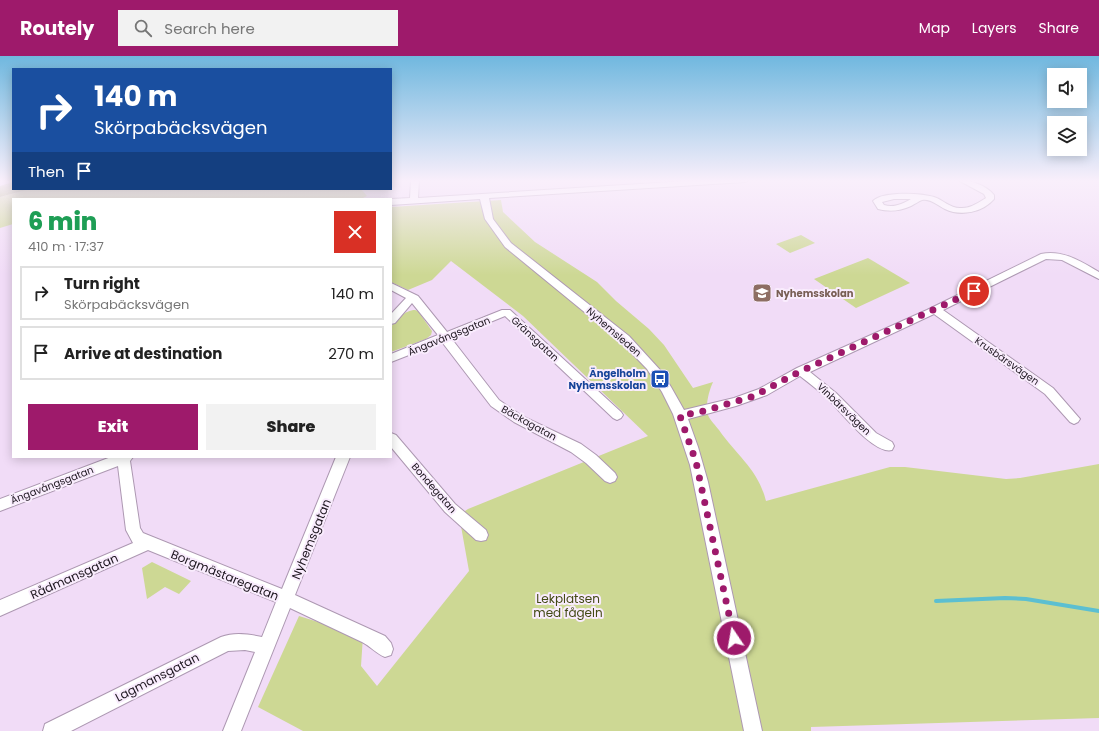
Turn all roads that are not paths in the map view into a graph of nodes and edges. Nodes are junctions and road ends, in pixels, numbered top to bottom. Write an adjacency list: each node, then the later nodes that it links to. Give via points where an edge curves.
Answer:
1 (487, 212): 12 (street, Nyhemsleden, via 489,219 508,245 642,356 660,379)
2 (1099, 276): 5 (street, via 1068,259 1055,256 1041,257)
3 (392, 287): 4 (street, Bäckagatan)
4 (414, 298): 7 (street, via 409,300); 8 (street, Bäckagatan)
5 (935, 310): 10 (street); 13 (street, Krusbärsvägen, via 1049,391)
6 (506, 312): 8 (street, Ängavångsgatan); 11 (street, Gränsgatan)
7 (392, 320)
8 (444, 336): 9 (street, Ängavångsgatan); 19 (street, Bäckagatan, via 495,403 518,419 584,453)
9 (392, 358)
10 (801, 371): 12 (street, via 754,396); 15 (street, Vinbärsvägen, via 832,396 871,436)
11 (616, 414)
12 (680, 416): 29 (street, Nyhemsleden, via 696,462)
13 (1074, 419)
14 (392, 439): 21 (street, Bondegatan, via 450,508)
15 (887, 446)
16 (121, 458): 20 (street, Ängavångsgatan)
17 (124, 458): 22 (street, Borgmästaregatan, via 134,530 138,538)
18 (343, 458): 23 (street, Nyhemsgatan)
19 (610, 477)
20 (0, 505)
21 (481, 535)
22 (148, 544): 23 (street, Borgmästaregatan); 24 (street, Rådmansgatan)
23 (286, 599): 25 (street, Nyhemsgatan); 26 (street, Borgmästaregatan, via 374,639)
24 (0, 608)
25 (267, 646): 27 (street, Lagmansgatan, via 245,642 227,643); 28 (street, Nyhemsgatan)
26 (385, 649)
27 (52, 731)
28 (232, 731)
29 (753, 731)

